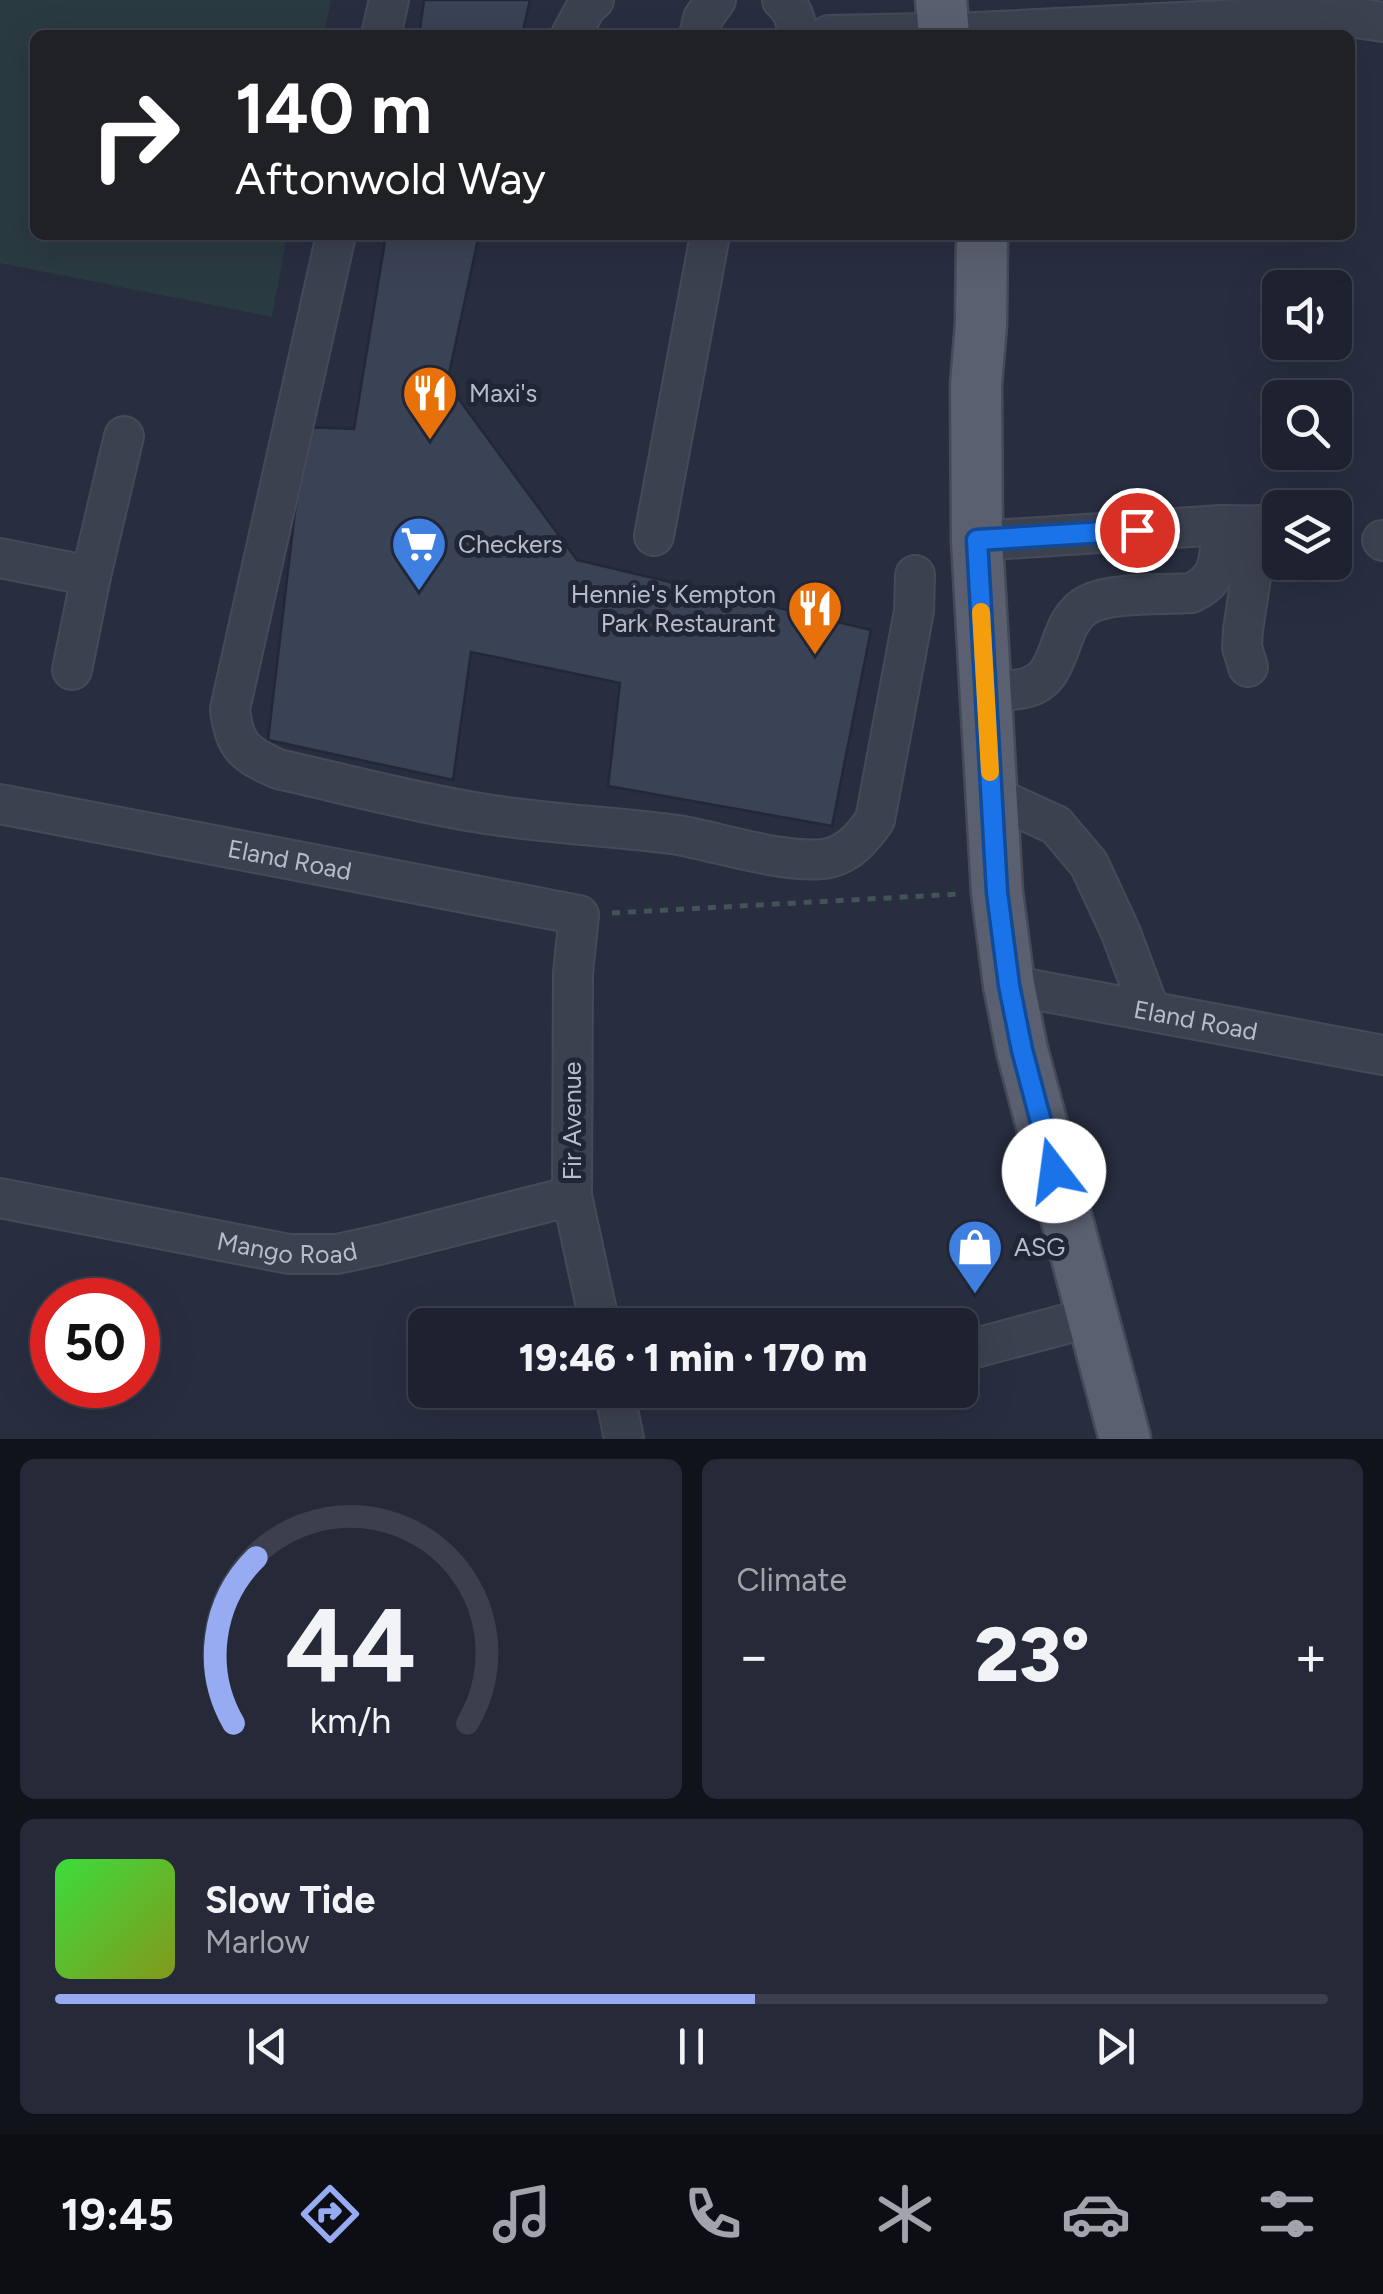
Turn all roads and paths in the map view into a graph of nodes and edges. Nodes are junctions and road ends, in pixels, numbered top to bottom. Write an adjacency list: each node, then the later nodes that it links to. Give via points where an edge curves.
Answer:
1 (389, 0): 8 (street)
2 (594, 0): 9 (street)
3 (716, 0): 10 (street)
4 (782, 0): 11 (street)
5 (1182, 11): 6 (street); 7 (street)
6 (960, 22): 12 (street)
7 (1383, 22)
8 (382, 30)
9 (574, 30)
10 (700, 30)
11 (797, 30)
12 (879, 30)
13 (335, 240): 23 (street, via 230,710 232,731 250,756 278,770 478,813 681,836 802,860 830,858 863,837 875,820)
14 (709, 240): 20 (street)
15 (957, 240): 17 (main road)
16 (982, 240): 17 (main road)
17 (976, 386): 21 (main road)
18 (124, 436): 24 (street)
19 (1254, 526): 21 (street); 25 (street, via 1242,647); 27 (street, via 1204,588 1088,604 1074,615 1042,681)
20 (654, 536)
21 (977, 540): 27 (main road)
22 (0, 558): 24 (street)
23 (915, 575)
24 (91, 576): 26 (street)
25 (1248, 668)
26 (72, 670)
27 (986, 692): 28 (main road)
28 (992, 796): 30 (main road); 33 (street, via 1056,825 1088,864)
29 (0, 804): 31 (street, Eland Road)
30 (997, 892): 31 (path); 32 (main road)
31 (578, 914): 35 (street, Fir Avenue)
32 (1009, 985): 33 (street, Eland Road); 38 (main road)
33 (1150, 1011): 34 (street, Eland Road)
34 (1383, 1055)
35 (572, 1196): 36 (street, Mango Road, via 337,1254 289,1254); 37 (street, Fir Avenue)
36 (0, 1198)
37 (596, 1308)
38 (1092, 1317): 39 (street); 42 (main road)
39 (978, 1347)
40 (618, 1408): 41 (street)
41 (624, 1439)
42 (1125, 1439)

